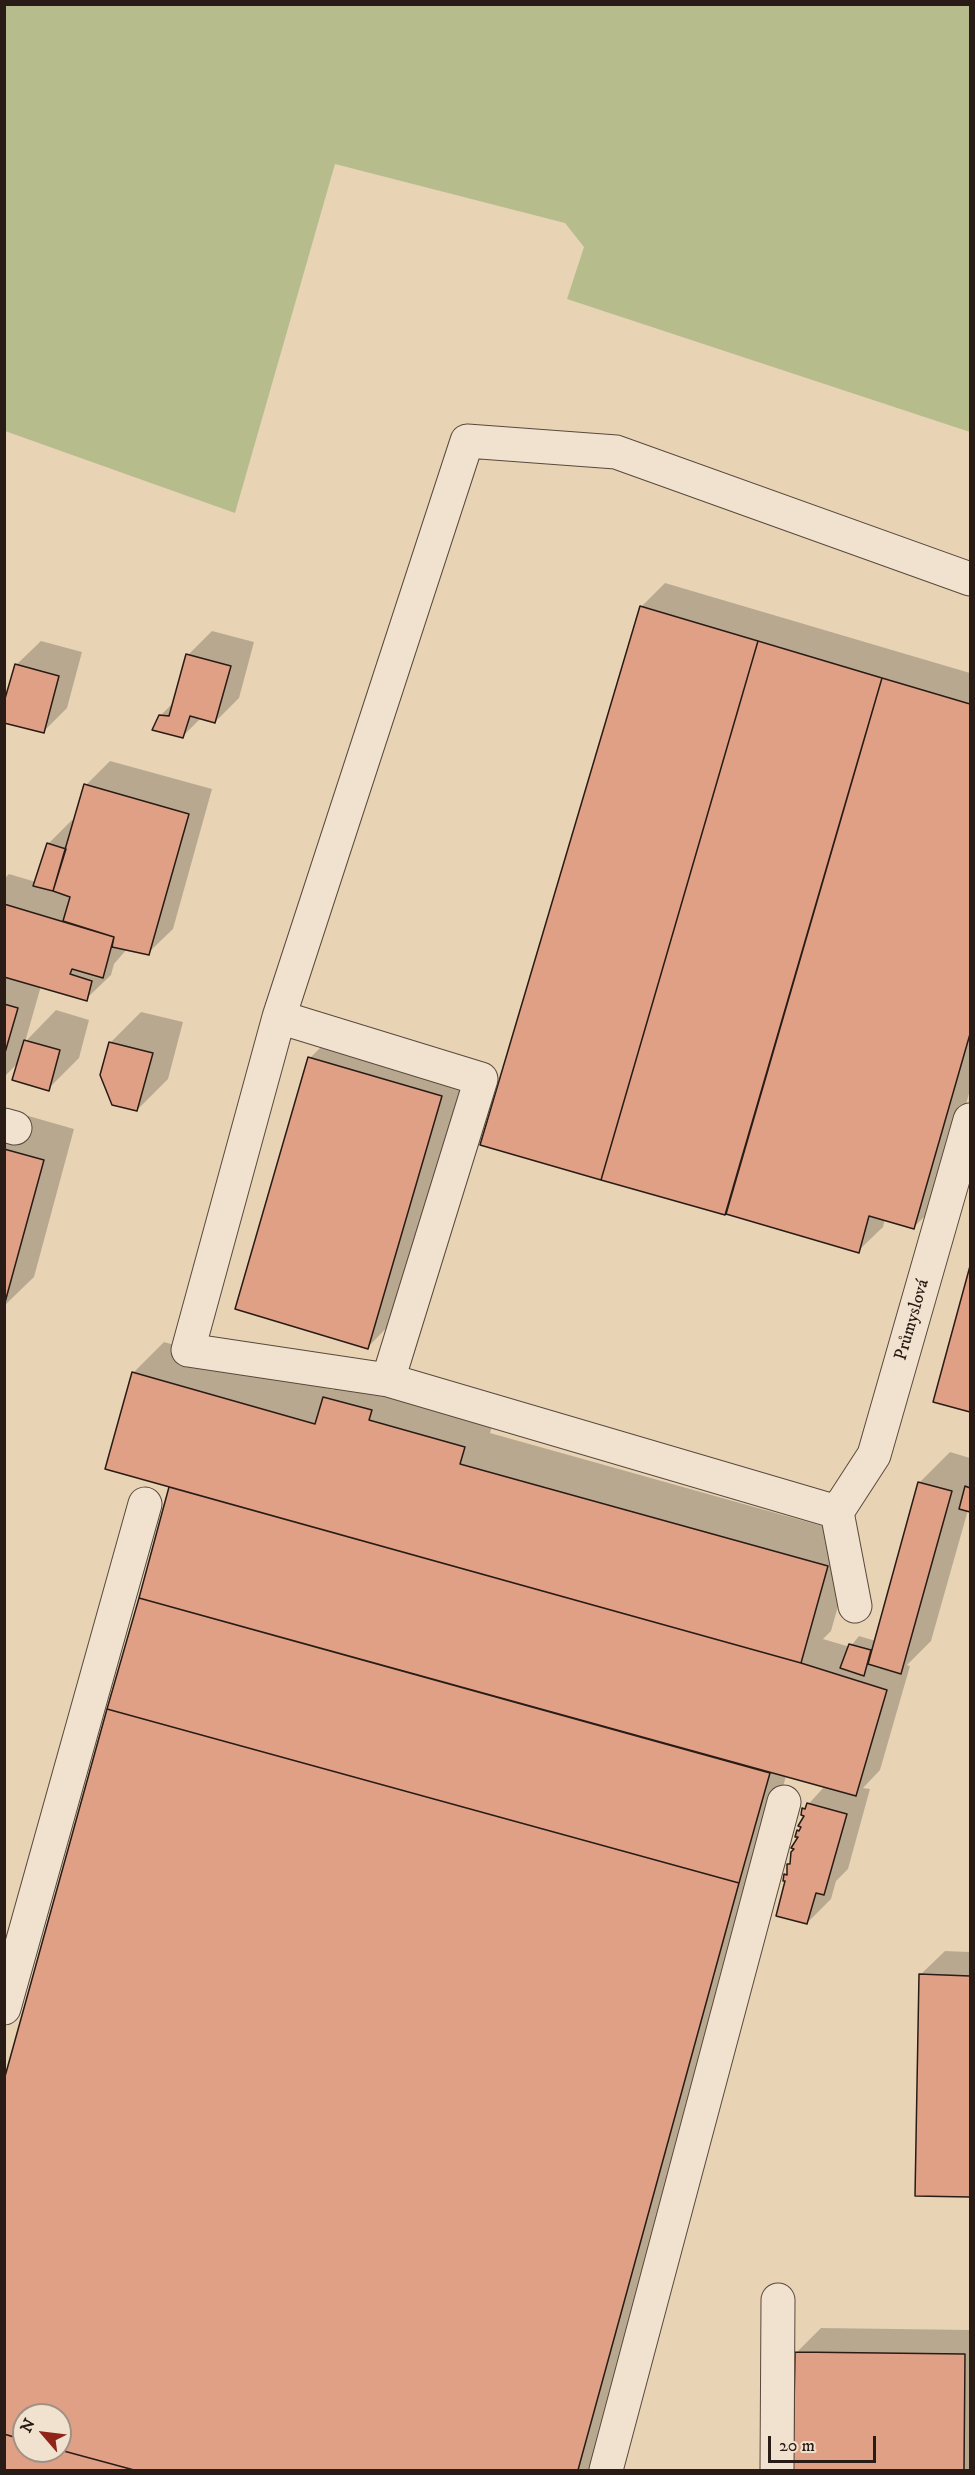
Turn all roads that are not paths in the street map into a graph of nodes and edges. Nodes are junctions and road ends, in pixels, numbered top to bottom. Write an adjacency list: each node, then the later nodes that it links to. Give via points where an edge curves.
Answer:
1 (970, 579): 2 (lane, via 616,452 467,441)
2 (279, 1017): 4 (lane, via 481,1078); 4 (lane, via 188,1350)
3 (970, 1120): 6 (lane, Průmyslová, via 874,1455)
4 (388, 1380): 6 (lane)
5 (145, 1504): 9 (lane)
6 (837, 1512): 7 (lane)
7 (855, 1606)
8 (784, 1802): 11 (lane)
9 (4, 2007)
10 (778, 2300): 12 (lane)
11 (606, 2470)
12 (777, 2470)

